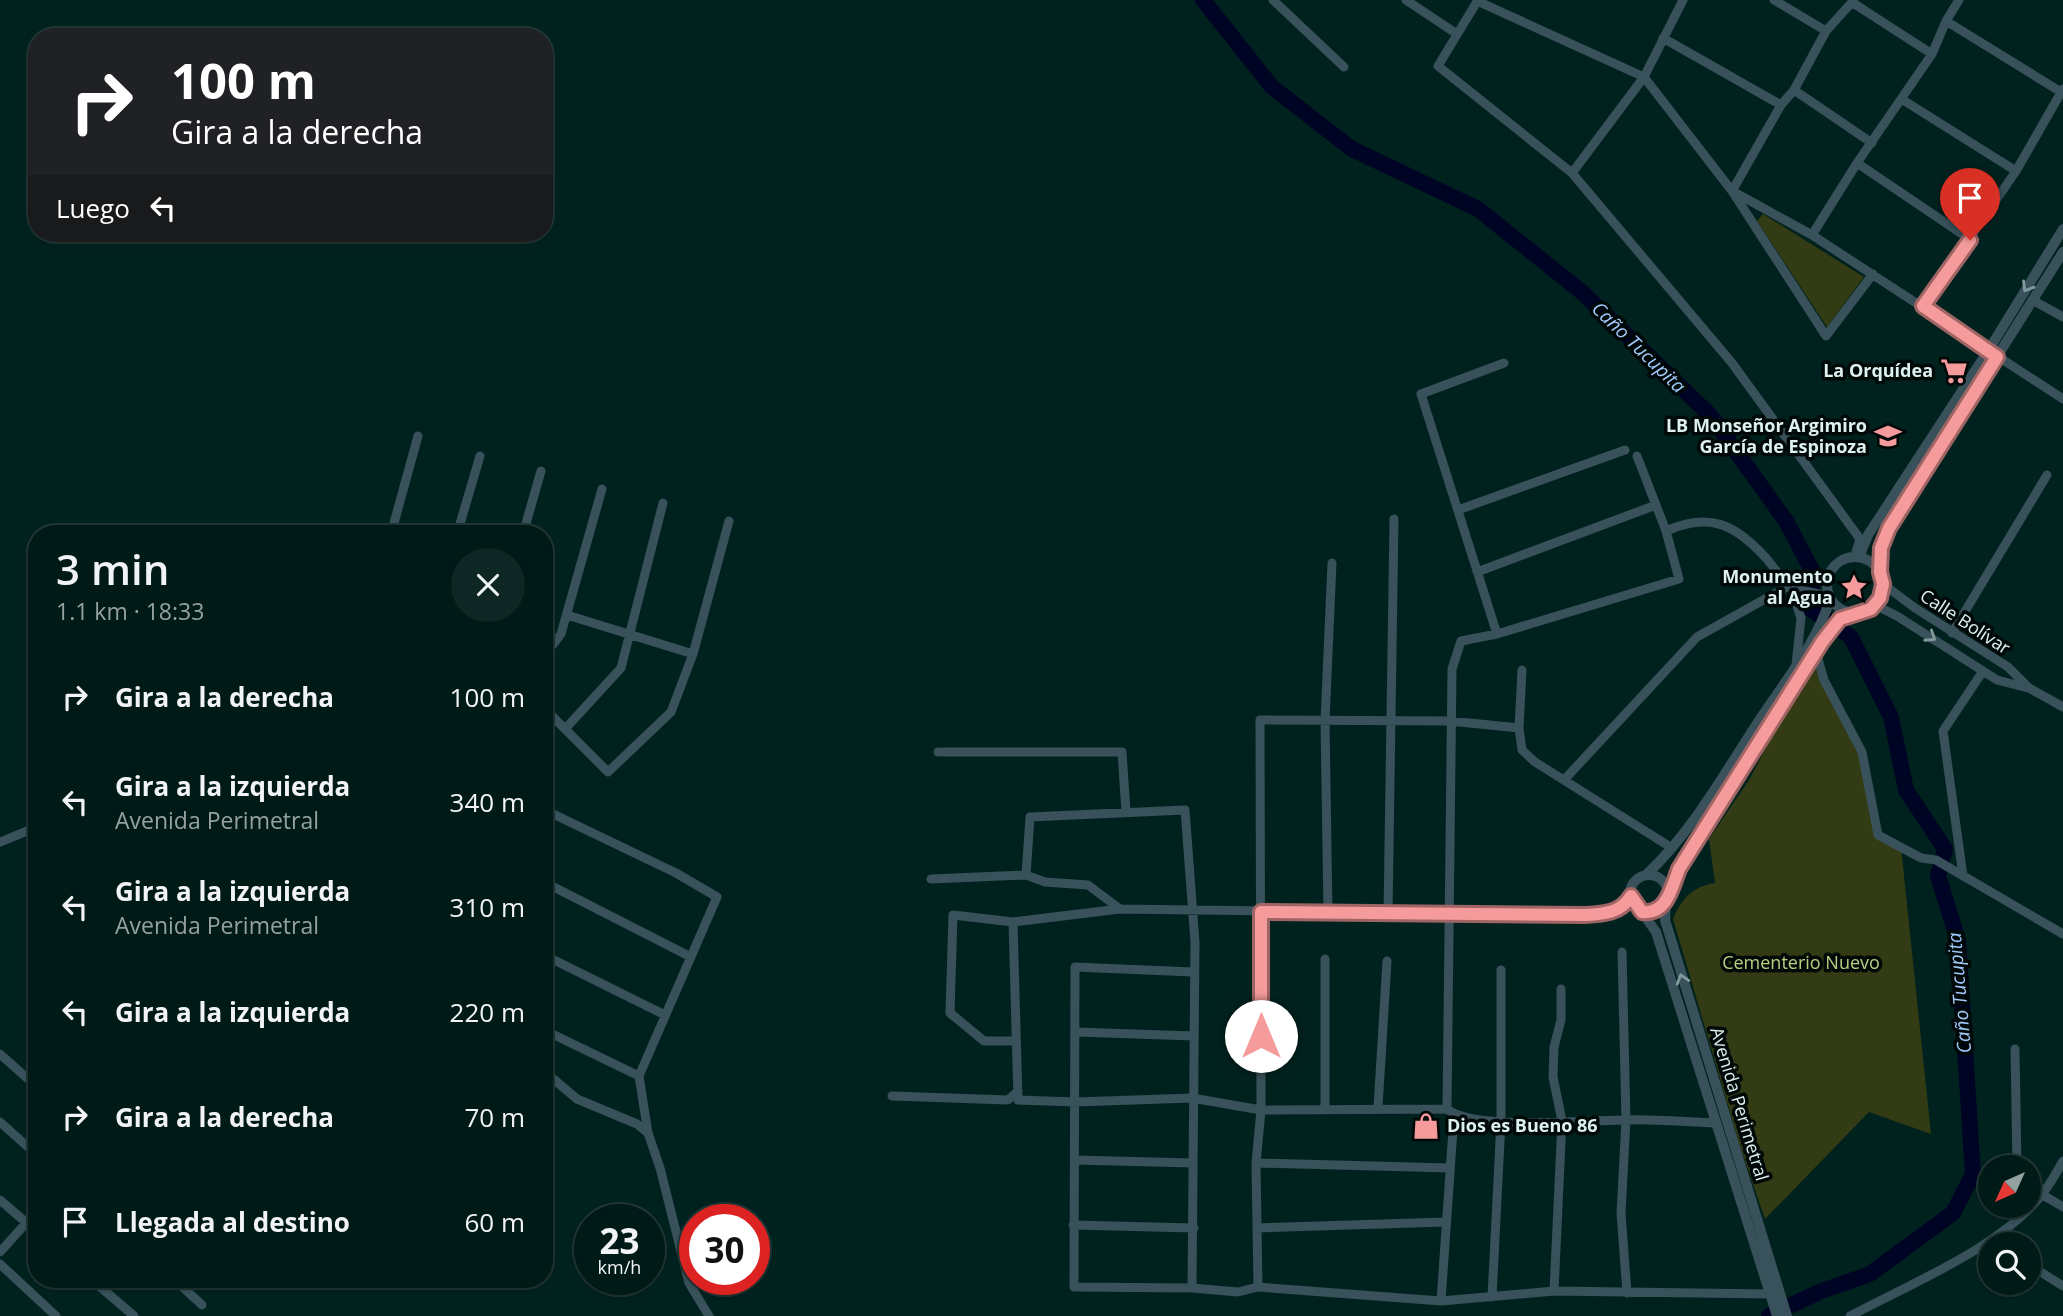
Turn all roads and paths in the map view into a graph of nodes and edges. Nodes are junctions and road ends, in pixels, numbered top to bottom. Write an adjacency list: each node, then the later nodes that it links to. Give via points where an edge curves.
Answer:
1 (1274, 0): 13 (street)
2 (1406, 0): 10 (street)
3 (1683, 0): 11 (street)
4 (1774, 0): 9 (street)
5 (1959, 0): 8 (street)
6 (1478, 1): 10 (street); 14 (street)
7 (1854, 1): 9 (street); 12 (street)
8 (1946, 21): 12 (street); 16 (street)
9 (1826, 31): 15 (street)
10 (1457, 34): 22 (street, via 1438,66)
11 (1663, 38): 14 (street); 18 (street)
12 (1933, 54): 17 (street)
13 (1344, 67)
14 (1644, 77): 22 (street); 23 (street)
15 (1794, 90): 18 (street); 19 (street)
16 (2062, 90): 21 (street)
17 (1903, 100): 19 (street); 21 (street)
18 (1781, 105): 23 (street)
19 (1872, 143): 20 (street)
20 (1857, 163): 25 (street); 26 (street)
21 (2016, 171): 26 (street)
22 (1572, 173): 51 (street, via 1732,363 1860,539)
23 (1732, 191): 25 (street); 28 (street, via 1826,337)
24 (2063, 229): 32 (street, one-way to 32)
25 (1812, 235): 28 (street)
26 (1970, 240): 30 (street)
27 (2063, 252): 29 (street)
28 (1873, 274): 30 (street)
29 (2034, 300): 31 (street); 32 (street)
30 (1923, 306): 32 (street)
31 (2063, 317)
32 (1993, 354): 34 (street); 51 (street); 54 (street, via 1889,528 1881,548)
33 (1504, 363): 44 (street, via 1420,394)
34 (2063, 399)
35 (418, 436): 47 (street)
36 (1625, 450): 44 (street)
37 (480, 456): 48 (street)
38 (1637, 456): 43 (street)
39 (541, 471): 49 (street)
40 (2047, 475): 61 (street)
41 (602, 489): 59 (street)
42 (663, 503): 63 (street)
43 (1656, 505): 50 (street); 53 (street)
44 (1458, 510): 53 (street)
45 (1395, 519): 75 (street)
46 (729, 521): 66 (street)
47 (393, 525)
48 (460, 525)
49 (526, 525)
50 (1666, 531): 56 (street, via 1700,521 1726,525); 62 (street, via 1679,579)
51 (1857, 557): 54 (street); 57 (street, via 1845,558 1832,567 1826,581)
52 (1332, 564): 73 (street)
53 (1478, 572): 62 (street)
54 (1880, 572): 55 (street)
55 (1883, 584): 58 (street, via 1880,598); 61 (street, Calle Bolívar)
56 (1790, 585): 57 (street); 67 (street, via 1801,618); 79 (street, via 1697,637)
57 (1829, 598): 58 (street, via 1843,611); 60 (street)
58 (1865, 611): 60 (street); 69 (street, Calle Bolívar, one-way to 69, via 1881,608 1897,616)
59 (567, 615): 63 (street); 64 (street)
60 (1825, 629): 65 (street); 67 (street)
61 (1952, 633): 70 (street, Calle Bolívar, via 2008,667)
62 (1497, 634): 74 (street, via 1461,641 1452,669)
63 (632, 635): 66 (street); 77 (street, via 621,668)
64 (553, 644)
65 (1816, 652): 87 (street, via 1824,680 1862,752 1878,835); 91 (street, via 1679,869)
66 (693, 654): 77 (street, via 671,712 608,772)
67 (1796, 665): 84 (street)
68 (1522, 670): 76 (street)
69 (1983, 671): 70 (street, Calle Bolívar, via 1997,680); 87 (street, via 1943,731)
70 (2029, 688): 71 (street, Calle Bolívar)
71 (2063, 707)
72 (554, 718): 77 (street)
73 (1325, 721): 75 (street); 94 (street, via 1260,720); 96 (street)
74 (1450, 721): 75 (street); 76 (street); 98 (street)
75 (1389, 723): 97 (street)
76 (1519, 728): 79 (street, via 1522,750)
77 (565, 729)
78 (938, 752): 80 (street, via 1122,752)
79 (1564, 780): 84 (street)
80 (1126, 812): 85 (street, via 1030,817); 93 (street, via 1185,810)
81 (553, 814): 102 (street, via 717,897)
82 (28, 831): 83 (street)
83 (0, 842)
84 (1672, 848): 86 (street)
85 (1026, 875): 88 (street); 92 (street, via 1045,882 1088,885)
86 (1646, 875): 90 (street, via 1633,884); 91 (street, via 1663,881)
87 (1963, 876): 100 (street)
88 (931, 878)
89 (553, 886): 102 (street)
90 (1631, 896): 95 (street); 98 (street, via 1625,907 1604,914)
91 (1667, 897): 95 (street, via 1655,911); 162 (street, Avenida Perimetral, one-way to 91, via 1665,920)
92 (1120, 909): 93 (street); 99 (street)
93 (1193, 911): 94 (street); 107 (street)
94 (1261, 912): 96 (street); 125 (street)
95 (1642, 912): 131 (street, Avenida Perimetral, via 1656,932)
96 (1328, 913): 97 (street)
97 (1388, 914): 98 (street)
98 (1449, 914): 126 (street)
99 (1013, 922): 113 (street); 113 (street, via 953,915 950,1013 984,1041)
100 (2063, 934)
101 (1622, 952): 127 (street)
102 (691, 957): 109 (street)
103 (1325, 959): 124 (street)
104 (553, 960): 109 (street)
105 (1387, 961): 123 (street)
106 (1502, 970): 128 (street)
107 (1194, 972): 110 (street, via 1075,967); 112 (street)
108 (1560, 989): 129 (street, via 1553,1076)
109 (664, 1015): 116 (street)
110 (1074, 1032): 112 (street); 122 (street)
111 (553, 1034): 116 (street)
112 (1194, 1036): 121 (street)
113 (1016, 1041): 119 (street)
114 (2015, 1049): 134 (street)
115 (0, 1054): 117 (street)
116 (639, 1076): 132 (street)
117 (28, 1079)
118 (553, 1079): 132 (street, via 577,1098 638,1124)
119 (1018, 1091): 120 (street, via 1008,1100); 122 (street, via 1018,1100)
120 (892, 1096)
121 (1192, 1098): 122 (street); 125 (street); 137 (street)
122 (1075, 1102): 135 (street)
123 (1378, 1107): 124 (street); 126 (street)
124 (1325, 1108): 125 (street)
125 (1261, 1110): 138 (street)
126 (1450, 1112): 128 (street); 139 (street)
127 (1626, 1119): 129 (street); 131 (street); 159 (street, via 1621,1213)
128 (1502, 1121): 129 (street); 160 (street)
129 (1562, 1121): 158 (street)
130 (0, 1122): 133 (street)
131 (1716, 1123): 162 (street, Avenida Perimetral)
132 (648, 1133): 166 (street, via 689,1283)
133 (28, 1147)
134 (2017, 1155)
135 (1075, 1160): 137 (street); 145 (street)
136 (2063, 1161): 140 (street)
137 (1193, 1163): 146 (street)
138 (1256, 1163): 139 (street); 147 (street)
139 (1450, 1168): 143 (street)
140 (2043, 1194): 142 (street); 148 (street)
141 (0, 1200): 144 (street)
142 (2063, 1207)
143 (1446, 1222): 147 (street); 161 (street)
144 (26, 1223): 150 (street)
145 (1073, 1224): 146 (street); 157 (street, via 1074,1287)
146 (1194, 1228): 157 (street)
147 (1257, 1228): 154 (street)
148 (2005, 1232)
149 (1978, 1251): 168 (street)
150 (0, 1252)
151 (0, 1264): 164 (street)
152 (2041, 1272): 153 (street)
153 (2063, 1286)
154 (1258, 1287): 157 (street, via 1238,1292); 161 (street)
155 (101, 1288): 165 (street)
156 (184, 1288): 163 (street)
157 (1192, 1288)
158 (1554, 1291): 159 (street); 160 (street)
159 (1627, 1293): 162 (street)
160 (1492, 1297): 161 (street)
161 (1441, 1301)
162 (1776, 1304): 167 (street, Avenida Perimetral)
163 (202, 1305)
164 (56, 1316)
165 (134, 1316)
166 (709, 1316)
167 (1787, 1316)
168 (1850, 1316)

